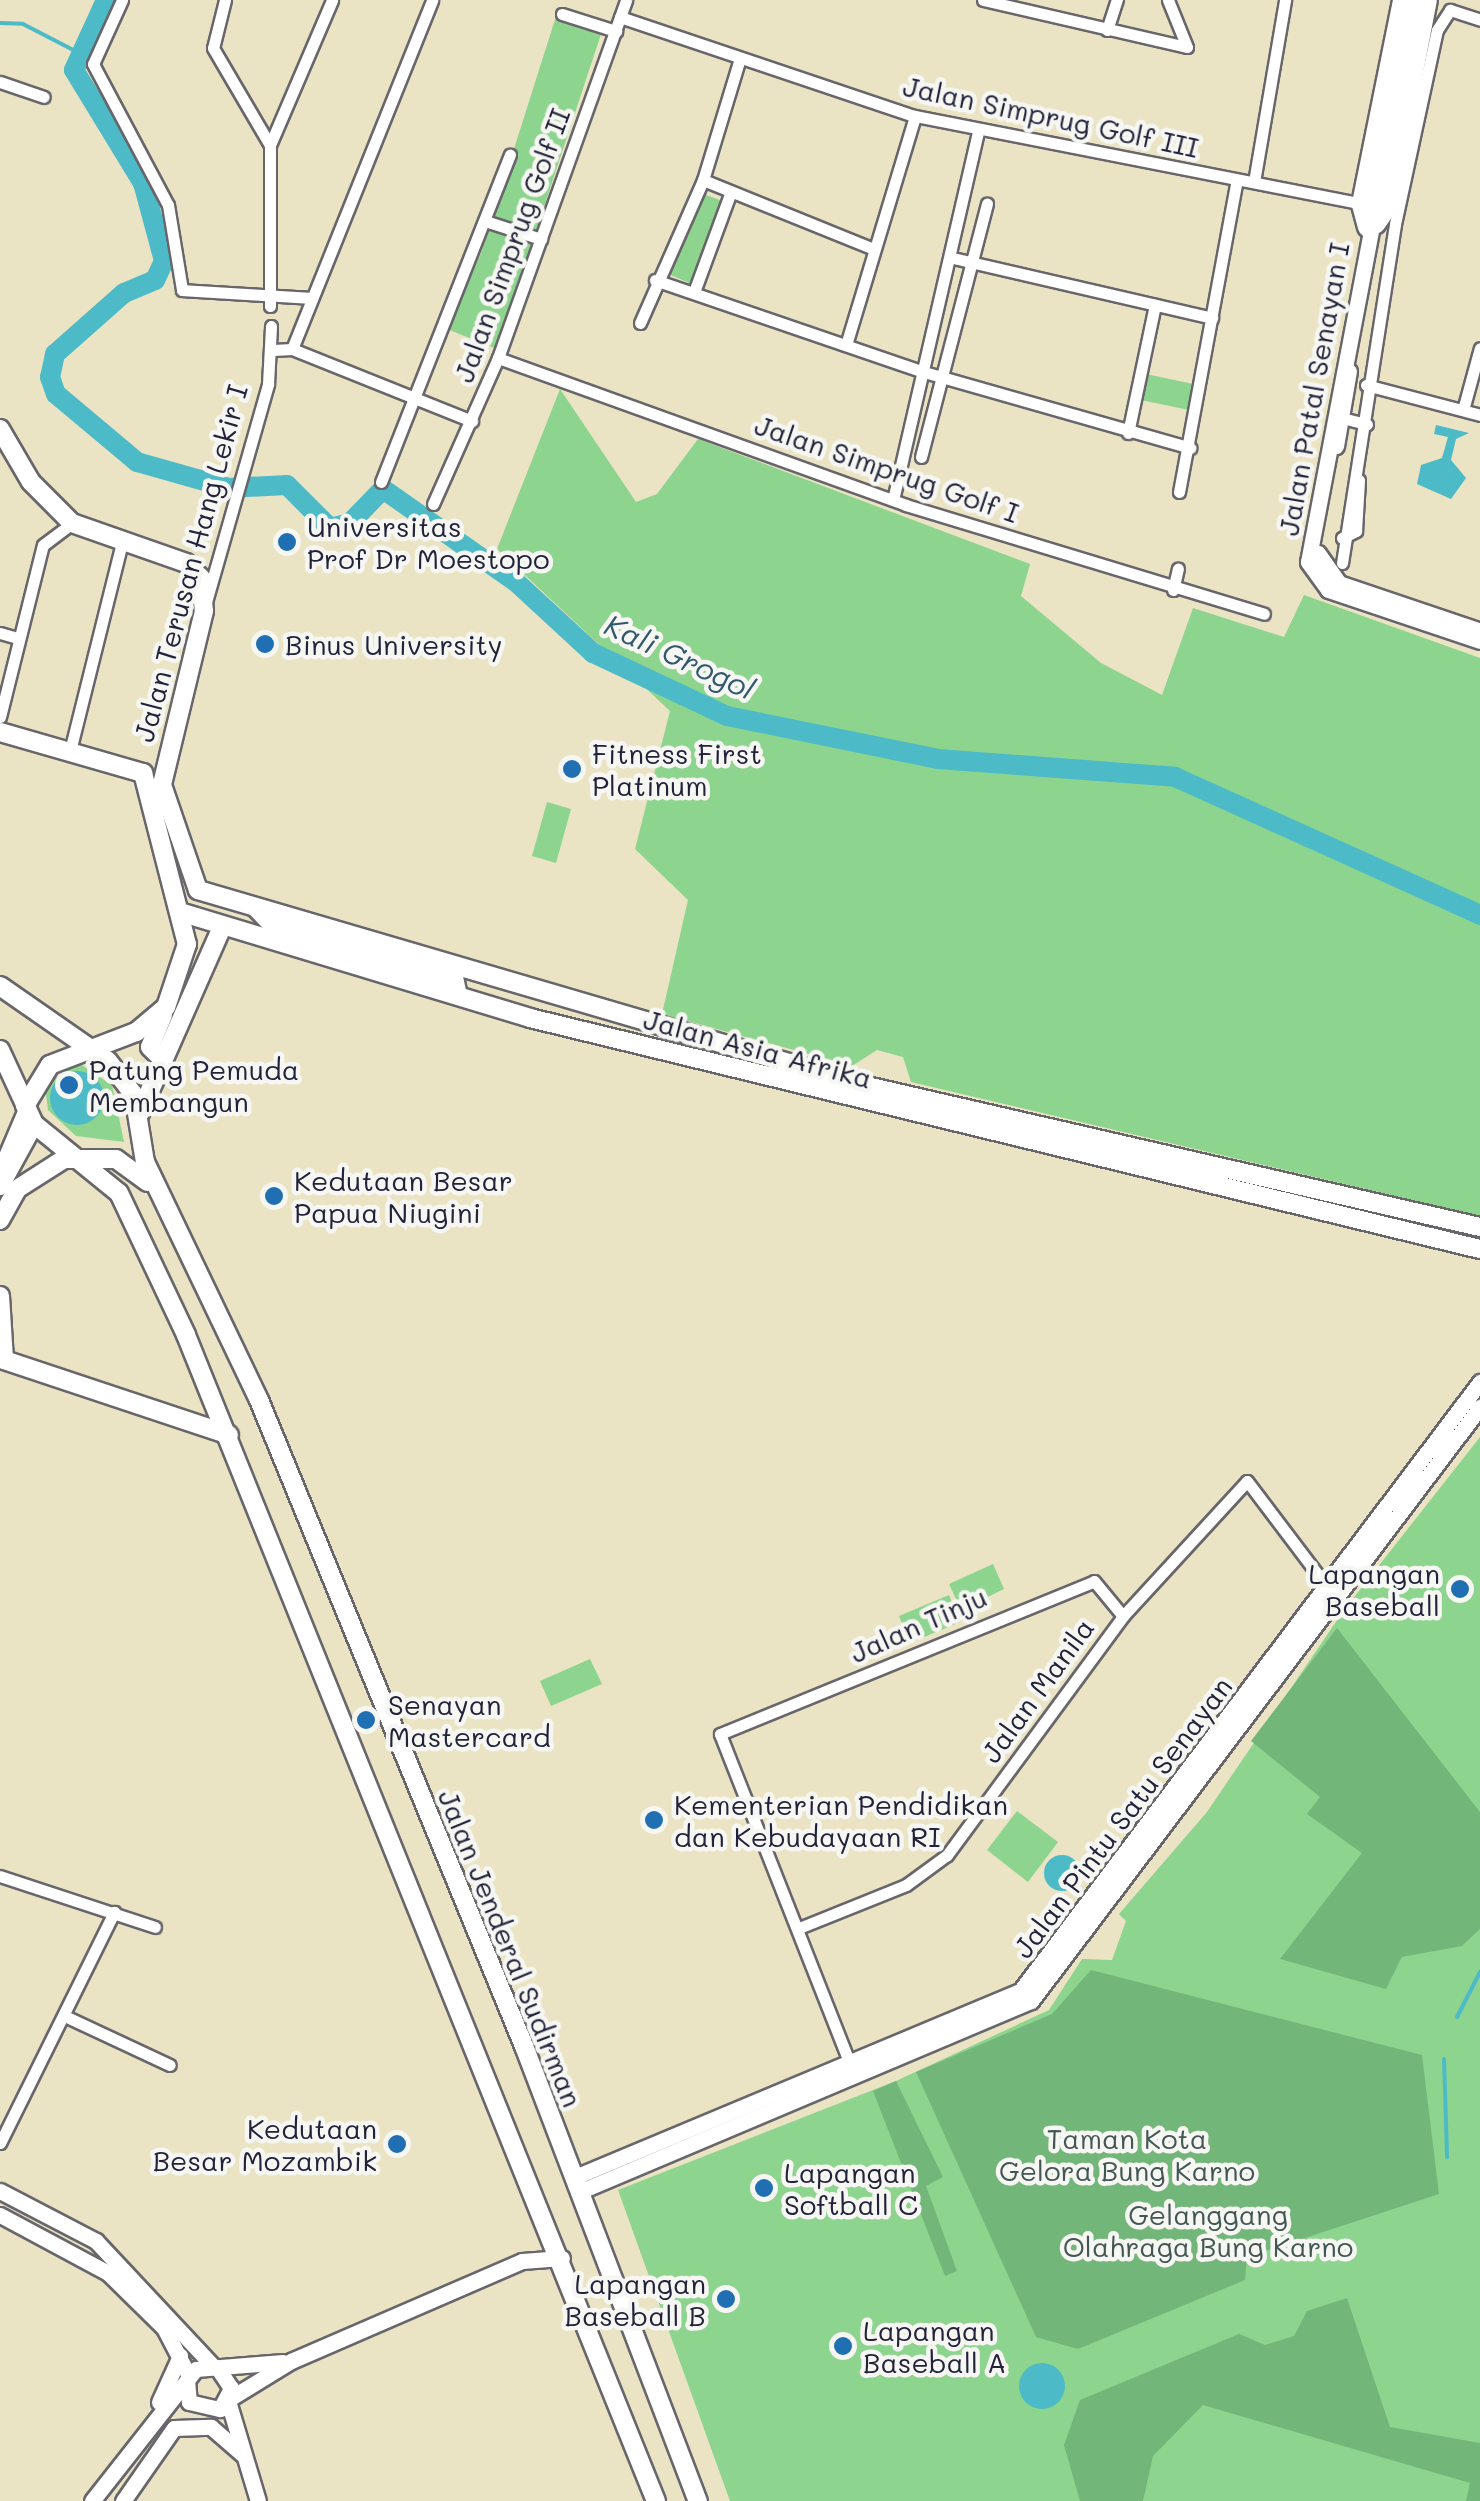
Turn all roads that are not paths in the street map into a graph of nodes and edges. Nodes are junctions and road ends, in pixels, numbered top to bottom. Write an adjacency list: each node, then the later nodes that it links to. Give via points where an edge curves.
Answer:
1 (122, 0): 43 (street, via 93,64 168,205 182,290)
2 (225, 0): 27 (street, via 213,48)
3 (332, 0): 27 (street)
4 (432, 0): 42 (street)
5 (626, 0): 18 (street, Jalan Simprug Golf II)
6 (984, 0): 14 (street)
7 (1034, 0): 17 (street)
8 (1118, 0): 20 (street)
9 (1168, 0): 20 (street, via 1189,41 1183,48)
10 (1284, 0): 31 (street)
11 (1403, 0): 34 (highway)
12 (1415, 0): 34 (main road, Jalan Patal Senayan I)
13 (1427, 0): 34 (highway, via 1387,208)
14 (1009, 4): 17 (street)
15 (1447, 5): 19 (street); 55 (street, via 1416,124)
16 (562, 14): 21 (street)
17 (1030, 14): 20 (street)
18 (620, 16): 21 (street, Jalan Simprug Golf II); 22 (street, Jalan Simprug Golf III)
19 (1480, 20)
20 (1106, 30)
21 (616, 31): 36 (street, Jalan Simprug Golf II)
22 (740, 58): 25 (street, Jalan Simprug Golf III); 29 (street)
23 (0, 82): 24 (street)
24 (44, 97)
25 (915, 116): 26 (street, Jalan Simprug Golf III); 37 (street)
26 (978, 131): 30 (street, Jalan Simprug Golf III); 38 (street)
27 (270, 145): 43 (street)
28 (510, 154): 35 (street)
29 (703, 180): 32 (street); 40 (street)
30 (1237, 180): 31 (street, Jalan Simprug Golf III); 45 (street)
31 (1254, 182): 34 (street, Jalan Simprug Golf III)
32 (730, 194): 37 (street); 41 (street)
33 (987, 203): 39 (street)
34 (1371, 213): 60 (main road, Jalan Patal Senayan I)
35 (485, 221): 36 (street); 56 (street)
36 (541, 239): 52 (street, Jalan Simprug Golf II)
37 (874, 249): 48 (street)
38 (953, 258): 39 (street); 53 (street)
39 (970, 262): 44 (street); 54 (street)
40 (655, 280): 41 (street); 46 (street)
41 (694, 292): 48 (street)
42 (311, 298): 43 (street); 49 (street)
43 (270, 301)
44 (1155, 305): 45 (street); 63 (street)
45 (1212, 318): 64 (street)
46 (640, 324)
47 (272, 326): 51 (street, Jalan Terusan Hang Lekir I)
48 (846, 346): 53 (street)
49 (292, 348): 51 (street); 56 (street)
50 (1480, 348): 57 (street)
51 (273, 350): 73 (street, Jalan Terusan Hang Lekir I)
52 (498, 358): 59 (street, Jalan Simprug Golf II); 69 (street, Jalan Simprug Golf I)
53 (924, 372): 54 (street); 69 (street)
54 (942, 377): 63 (street); 65 (street)
55 (1366, 385): 57 (street); 62 (street)
56 (414, 400): 59 (street); 67 (street)
57 (1463, 410): 58 (street)
58 (1480, 415)
59 (472, 422): 70 (street, Jalan Simprug Golf II)
60 (1335, 423): 62 (street); 80 (main road, Jalan Patal Senayan I, via 1323,572); 83 (main road, Jalan Patal Senayan I, via 1313,578)
61 (0, 429): 66 (main road)
62 (1366, 431): 75 (street)
63 (1128, 433): 64 (street)
64 (1190, 448): 68 (street)
65 (921, 457)
66 (6, 458): 71 (main road)
67 (381, 482)
68 (1180, 492)
69 (892, 500): 77 (street, Jalan Simprug Golf I)
70 (433, 504)
71 (72, 522): 72 (main road); 82 (street, via 42,544)
72 (121, 546): 74 (main road); 87 (street)
73 (221, 554): 74 (street); 78 (street, Jalan Terusan Hang Lekir I)
74 (186, 563): 78 (main road, via 201,578)
75 (1342, 563)
76 (1178, 569): 77 (street)
77 (1173, 590): 79 (street, Jalan Simprug Golf I)
78 (204, 611): 86 (main road, Jalan Terusan Hang Lekir I)
79 (1264, 614)
80 (1480, 631)
81 (0, 633): 82 (street)
82 (18, 638): 84 (street)
83 (1480, 641)
84 (0, 717)
85 (0, 732): 87 (main road)
86 (168, 746): 88 (main road); 89 (main road, Jalan Terusan Hang Lekir I, via 162,785 186,870 198,890)
87 (70, 751): 88 (main road)
88 (136, 768): 91 (main road, via 154,796)
89 (236, 902): 90 (main road, Jalan Asia Afrika)
90 (256, 908): 96 (main road, via 276,928 454,977); 101 (main road, Jalan Asia Afrika)
91 (182, 913): 92 (main road, Jalan Asia Afrika); 93 (main road)
92 (221, 930): 94 (main road); 96 (main road, Jalan Asia Afrika)
93 (187, 944): 94 (main road); 97 (main road)
94 (208, 950): 100 (main road)
95 (0, 986): 98 (main road)
96 (458, 996): 101 (main road, Jalan Asia Afrika)
97 (166, 1006): 98 (main road, via 136,1032); 100 (main road, via 150,1042)
98 (92, 1049): 102 (main road, via 50,1064); 103 (main road, via 122,1074)
99 (0, 1050): 102 (main road)
100 (160, 1057): 103 (main road)
101 (888, 1100): 109 (main road, Jalan Asia Afrika); 112 (main road, Jalan Asia Afrika)
102 (25, 1106): 104 (main road); 106 (street)
103 (140, 1112): 108 (main road, Jalan Jenderal Sudirman, via 145,1162)
104 (34, 1124): 105 (main road); 107 (main road)
105 (74, 1157): 107 (main road); 108 (main road, via 129,1164); 118 (main road, via 126,1205)
106 (0, 1165)
107 (4, 1195): 110 (main road)
108 (164, 1201): 132 (main road, Jalan Jenderal Sudirman, via 254,1388)
109 (1428, 1215): 111 (main road, Jalan Asia Afrika); 112 (main road, via 1432,1226)
110 (0, 1220)
111 (1480, 1227)
112 (1422, 1234): 113 (main road, Jalan Asia Afrika)
113 (1480, 1249)
114 (0, 1296): 115 (main road)
115 (2, 1368): 118 (main road)
116 (1480, 1382): 119 (main road, Jalan Pintu Satu Senayan)
117 (1480, 1407): 119 (main road, Jalan Pintu Satu Senayan)
118 (229, 1435): 136 (main road)
119 (1352, 1565): 120 (main road, Jalan Pintu Satu Senayan)
120 (1333, 1583): 121 (street, Jalan Manila, via 1246,1482); 127 (main road, Jalan Pintu Satu Senayan, via 1021,1990); 129 (main road, Jalan Pintu Satu Senayan, via 1041,1991)
121 (1123, 1616): 125 (street, Jalan Manila, via 947,1855 906,1885); 125 (street, Jalan Tinju, via 1094,1581 720,1734)
122 (0, 1876): 123 (street)
123 (114, 1912): 124 (street); 126 (street)
124 (155, 1927)
125 (799, 1928): 127 (street)
126 (68, 2018): 128 (street); 131 (street)
127 (849, 2060): 129 (street); 130 (main road, Jalan Pintu Satu Senayan)
128 (170, 2065)
129 (856, 2077): 130 (main road, Jalan Pintu Satu Senayan)
130 (764, 2108): 132 (main road, Jalan Pintu Satu Senayan)
131 (0, 2143)
132 (578, 2184): 151 (main road, Jalan Jenderal Sudirman)
133 (0, 2191): 135 (main road)
134 (0, 2216): 137 (main road)
135 (64, 2222): 137 (main road); 142 (main road, via 132,2275)
136 (552, 2234): 138 (main road); 139 (main road)
137 (52, 2240): 140 (main road, via 108,2273)
138 (562, 2258): 139 (main road); 150 (main road)
139 (528, 2259): 141 (main road)
140 (181, 2352): 143 (main road); 145 (main road)
141 (291, 2361): 142 (main road); 144 (main road)
142 (215, 2367): 143 (main road); 144 (main road, via 230,2383)
143 (188, 2378): 144 (main road, via 198,2410); 145 (main road)
144 (228, 2400): 146 (main road)
145 (148, 2432): 147 (main road)
146 (242, 2454): 148 (main road, via 211,2427 174,2428); 149 (main road)
147 (92, 2501)
148 (123, 2501)
149 (258, 2501)
150 (656, 2501)
151 (698, 2501)

